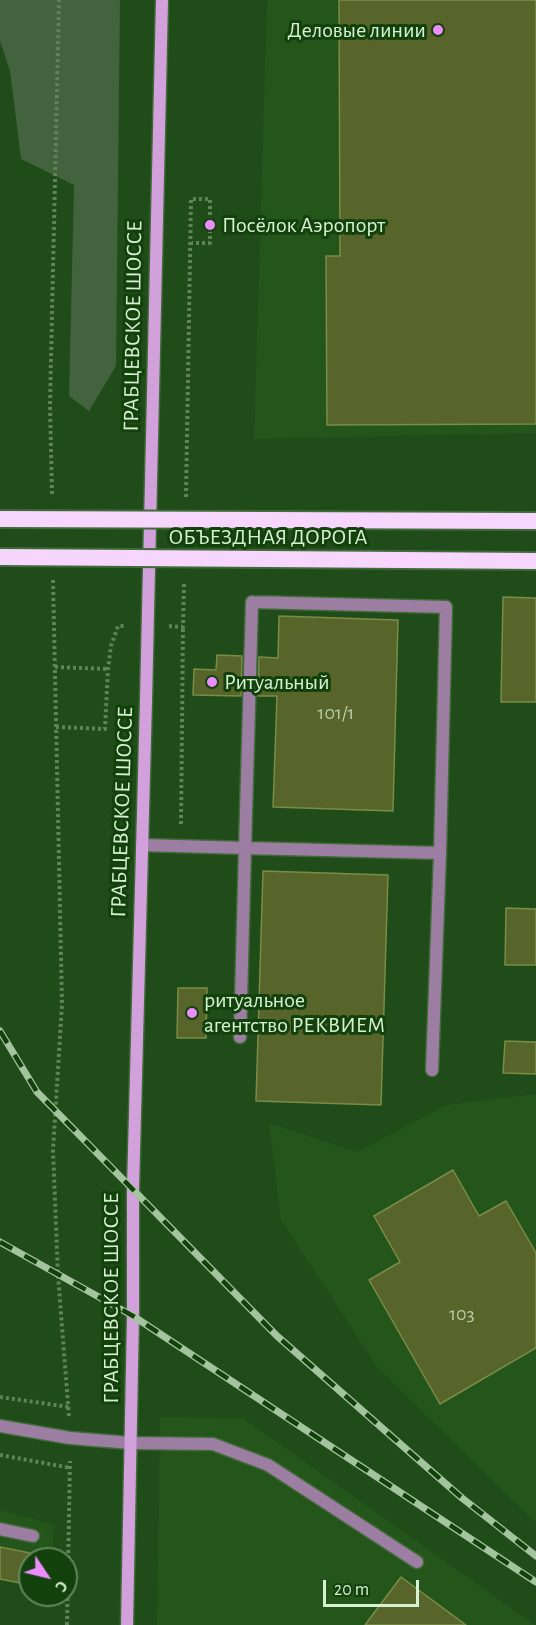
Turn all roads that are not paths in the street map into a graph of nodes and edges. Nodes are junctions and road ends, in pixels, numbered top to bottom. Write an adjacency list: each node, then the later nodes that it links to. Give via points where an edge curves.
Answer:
1 (162, 0): 6 (main road, ГРАБЦЕВСКОЕ ШОССЕ)
2 (0, 519): 3 (highway, ОБЪЕЗДНАЯ ДОРОГА, bridge)
3 (536, 521)
4 (0, 557): 5 (highway, ОБЪЕЗДНАЯ ДОРОГА, bridge)
5 (536, 561)
6 (142, 845): 7 (street); 12 (main road, ГРАБЦЕВСКОЕ ШОССЕ, via 132,1189)
7 (245, 848): 8 (street); 8 (street, via 252,602 343,604 446,607); 9 (street)
8 (440, 853): 10 (street)
9 (240, 1036)
10 (432, 1070)
11 (0, 1426): 12 (street)
12 (131, 1443): 15 (street, via 213,1444 268,1465); 16 (main road, ГРАБЦЕВСКОЕ ШОССЕ)
13 (0, 1529): 14 (street)
14 (33, 1536)
15 (417, 1562)
16 (127, 1625)

